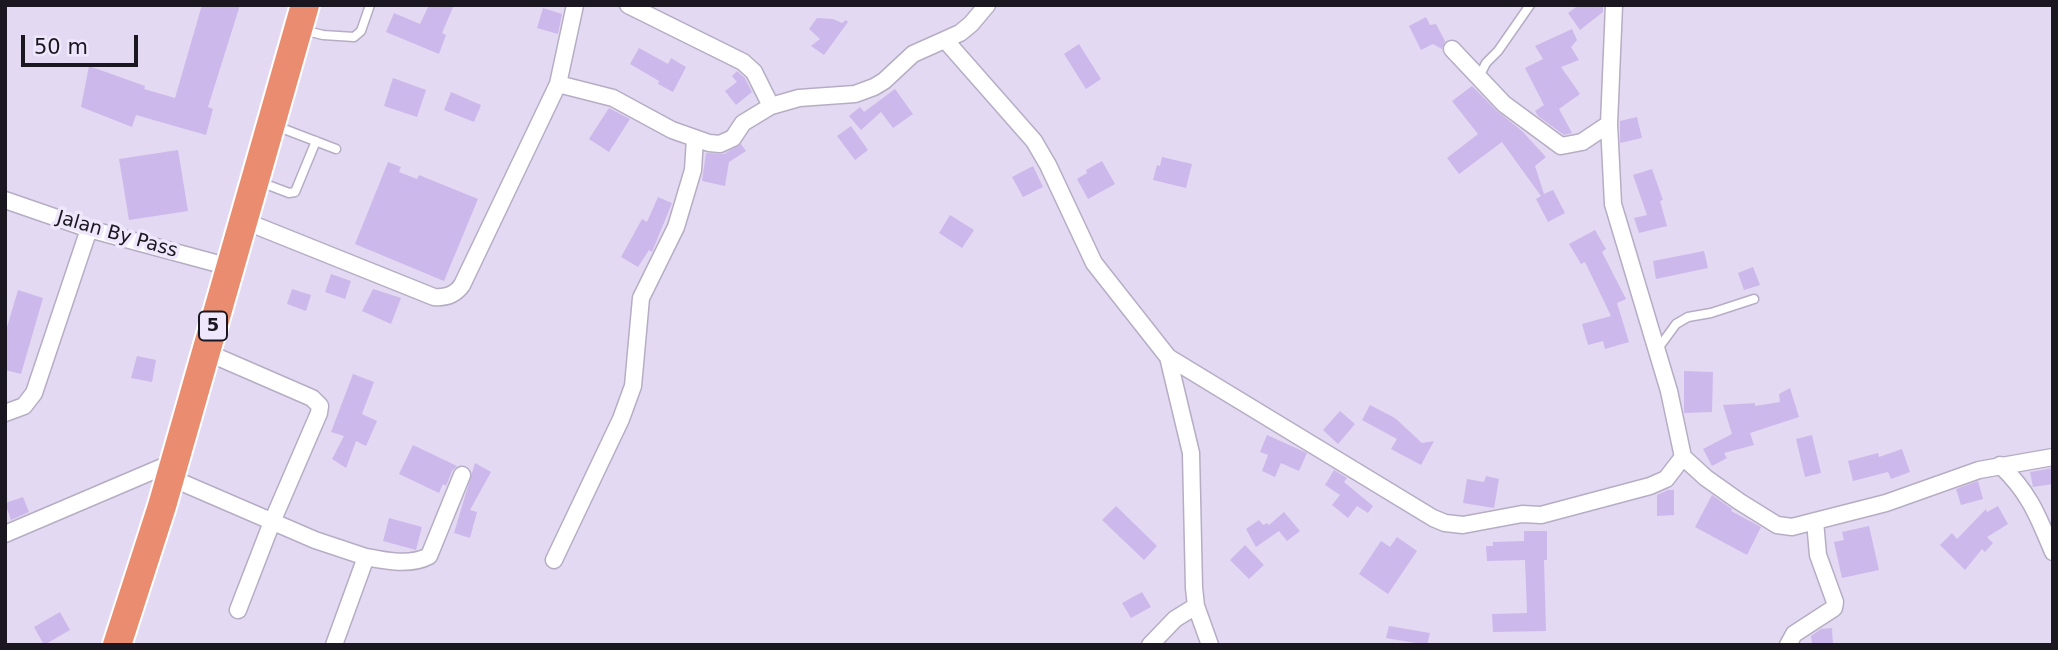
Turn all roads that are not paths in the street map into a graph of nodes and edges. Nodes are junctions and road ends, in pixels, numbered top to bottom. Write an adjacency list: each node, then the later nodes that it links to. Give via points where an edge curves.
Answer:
1 (370, 5): 7 (lane, via 361,31 354,37 323,34)
2 (575, 5): 11 (street)
3 (628, 5): 12 (street, via 743,62 754,72)
4 (987, 5): 8 (street, via 971,24)
5 (1530, 5): 10 (lane)
6 (1614, 5): 14 (street)
7 (301, 17): 13 (highway, 5)
8 (946, 41): 12 (street, via 913,54 884,81 864,92 799,98); 26 (street, via 1034,141 1094,263)
9 (1452, 49): 10 (street)
10 (1479, 77): 14 (street, via 1504,104 1561,146 1582,142)
11 (558, 84): 15 (street, via 613,98); 20 (street, via 462,285 450,295 434,297)
12 (771, 106): 15 (street, via 743,123 730,140 714,144)
13 (270, 123): 16 (lane); 18 (highway, 5)
14 (1609, 124): 24 (street, via 1613,204)
15 (695, 139): 38 (street, via 693,170 676,227 641,298 633,386)
16 (316, 141): 17 (lane); 18 (lane, via 295,192)
17 (336, 149)
18 (253, 180): 20 (highway, 5)
19 (5, 200): 21 (street, Jalan By Pass)
20 (242, 220): 22 (highway, 5)
21 (89, 229): 22 (street, Jalan By Pass); 27 (street, via 34,393 24,405)
22 (230, 267): 25 (highway, 5)
23 (1755, 299): 24 (lane, via 1688,317 1676,324)
24 (1657, 350): 28 (street)
25 (205, 352): 31 (highway, 5); 34 (street, via 312,398 320,407)
26 (1168, 357): 28 (street, via 1445,523 1541,515 1638,489 1666,479); 39 (street, via 1191,453)
27 (5, 413)
28 (1683, 457): 33 (street, via 1706,478 1777,525 1792,527)
29 (2053, 457): 30 (street)
30 (2000, 465): 33 (street); 36 (street, via 2026,493)
31 (171, 470): 34 (street); 35 (street); 41 (highway, 5)
32 (462, 475): 37 (street, via 429,556 398,562)
33 (1815, 521): 45 (street, via 1818,555 1835,608 1794,634)
34 (272, 522): 37 (street); 40 (street)
35 (5, 534)
36 (2053, 552)
37 (366, 557): 42 (street)
38 (554, 560)
39 (1196, 606): 43 (street, via 1175,619); 44 (street)
40 (238, 611)
41 (117, 645)
42 (334, 645)
43 (1150, 645)
44 (1210, 645)
45 (1788, 645)

